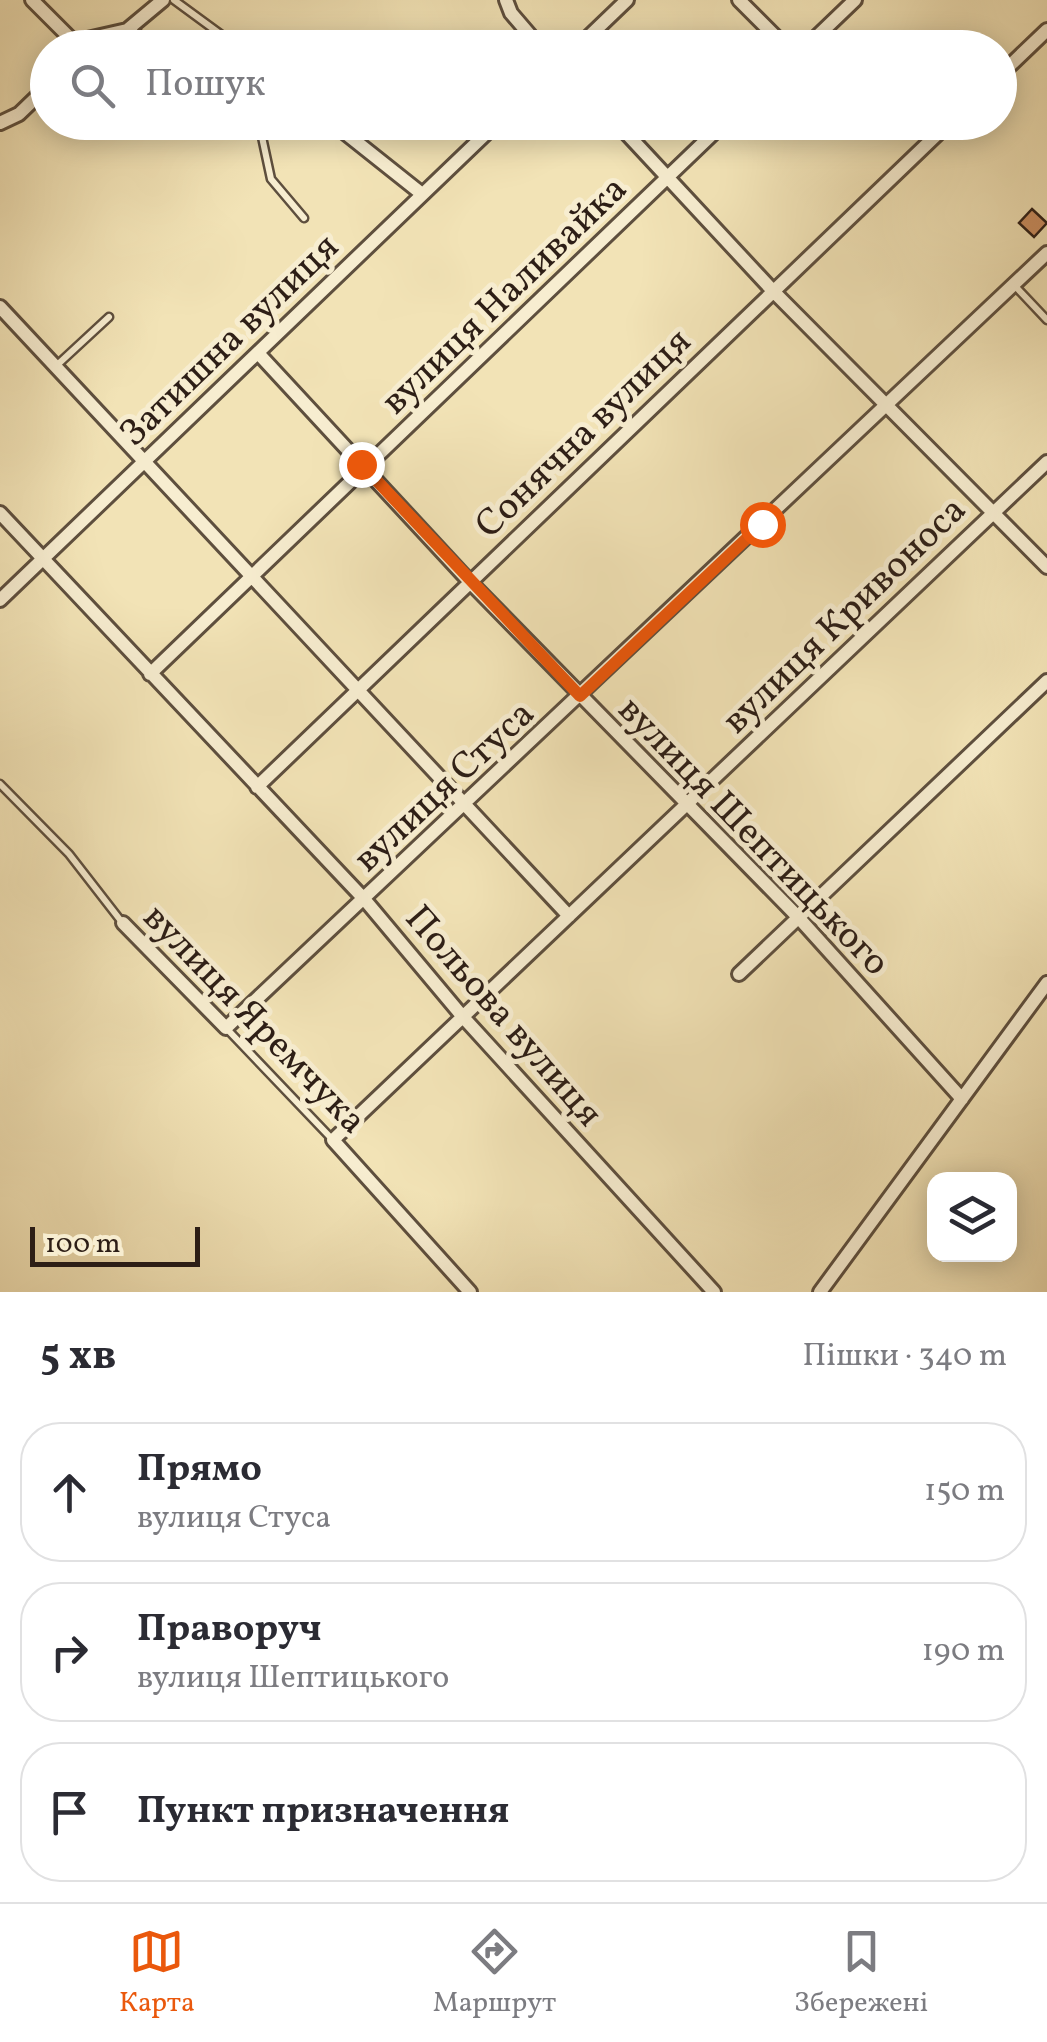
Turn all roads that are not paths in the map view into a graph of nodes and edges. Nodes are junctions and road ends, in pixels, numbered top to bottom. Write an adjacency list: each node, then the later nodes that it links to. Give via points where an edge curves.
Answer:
1 (32, 0): 8 (street)
2 (163, 0): 9 (street)
3 (174, 0): 10 (lane)
4 (506, 0): 11 (street)
5 (627, 0): 12 (street)
6 (740, 0): 13 (street)
7 (855, 0): 14 (street)
8 (59, 30)
9 (127, 30)
10 (215, 30)
11 (526, 30)
12 (596, 30)
13 (769, 30)
14 (824, 30)
15 (1047, 30): 16 (street)
16 (1017, 59)
17 (30, 104): 18 (street)
18 (0, 123)
19 (263, 140): 27 (lane, via 271,179)
20 (354, 140): 26 (street)
21 (479, 140): 26 (street, Затишна вулиця)
22 (634, 140): 25 (street)
23 (706, 140): 25 (street, вулиця Наливайка)
24 (931, 140): 30 (street, Сонячна вулиця)
25 (669, 175): 30 (street); 39 (street, вулиця Наливайка)
26 (422, 194): 34 (street, Затишна вулиця)
27 (304, 218)
28 (1047, 253): 29 (street, вулиця Стуса)
29 (1014, 285): 33 (lane); 36 (street, вулиця Стуса)
30 (774, 292): 36 (street); 45 (street, Сонячна вулиця)
31 (0, 307): 35 (street)
32 (109, 317): 35 (lane)
33 (1047, 320)
34 (258, 353): 38 (street, Затишна вулиця); 39 (street, вулиця Шептицького)
35 (55, 368): 38 (street)
36 (887, 406): 41 (street); 50 (street, вулиця Стуса)
37 (1047, 462): 41 (street, вулиця Кривоноса)
38 (142, 463): 42 (street, Затишна вулиця); 44 (street)
39 (364, 471): 44 (street, вулиця Наливайка); 45 (street, вулиця Шептицького)
40 (0, 513): 42 (street, Польова вулиця)
41 (993, 513): 43 (street); 53 (street, вулиця Кривоноса)
42 (44, 560): 46 (street, Затишна вулиця); 47 (street, Польова вулиця)
43 (1047, 567)
44 (252, 579): 47 (street, вулиця Наливайка); 49 (street)
45 (469, 581): 49 (street, Сонячна вулиця); 50 (street, вулиця Шептицького)
46 (0, 600)
47 (150, 674): 52 (street, Польова вулиця)
48 (1047, 681): 57 (street)
49 (360, 694): 52 (street, Сонячна вулиця); 54 (street)
50 (580, 696): 53 (street, вулиця Шептицького); 54 (street, вулиця Стуса)
51 (0, 784): 58 (lane, вулиця Яремчука, via 70,854)
52 (257, 787): 55 (street, Польова вулиця)
53 (687, 804): 56 (street, вулиця Кривоноса); 57 (street, вулиця Шептицького)
54 (465, 805): 55 (street, вулиця Стуса); 56 (street)
55 (364, 900): 61 (street, Польова вулиця); 62 (street, вулиця Стуса)
56 (569, 916): 61 (street, вулиця Кривоноса)
57 (798, 918): 59 (street); 63 (street, вулиця Шептицького)
58 (123, 924): 62 (street, вулиця Яремчука)
59 (739, 974)
60 (1047, 983): 63 (street)
61 (463, 1017): 64 (street, вулиця Кривоноса); 66 (street, Польова вулиця)
62 (226, 1028): 64 (lane, вулиця Яремчука)
63 (962, 1099): 67 (street)
64 (333, 1140): 65 (street, вулиця Яремчука)
65 (470, 1292)
66 (714, 1292)
67 (820, 1292)

